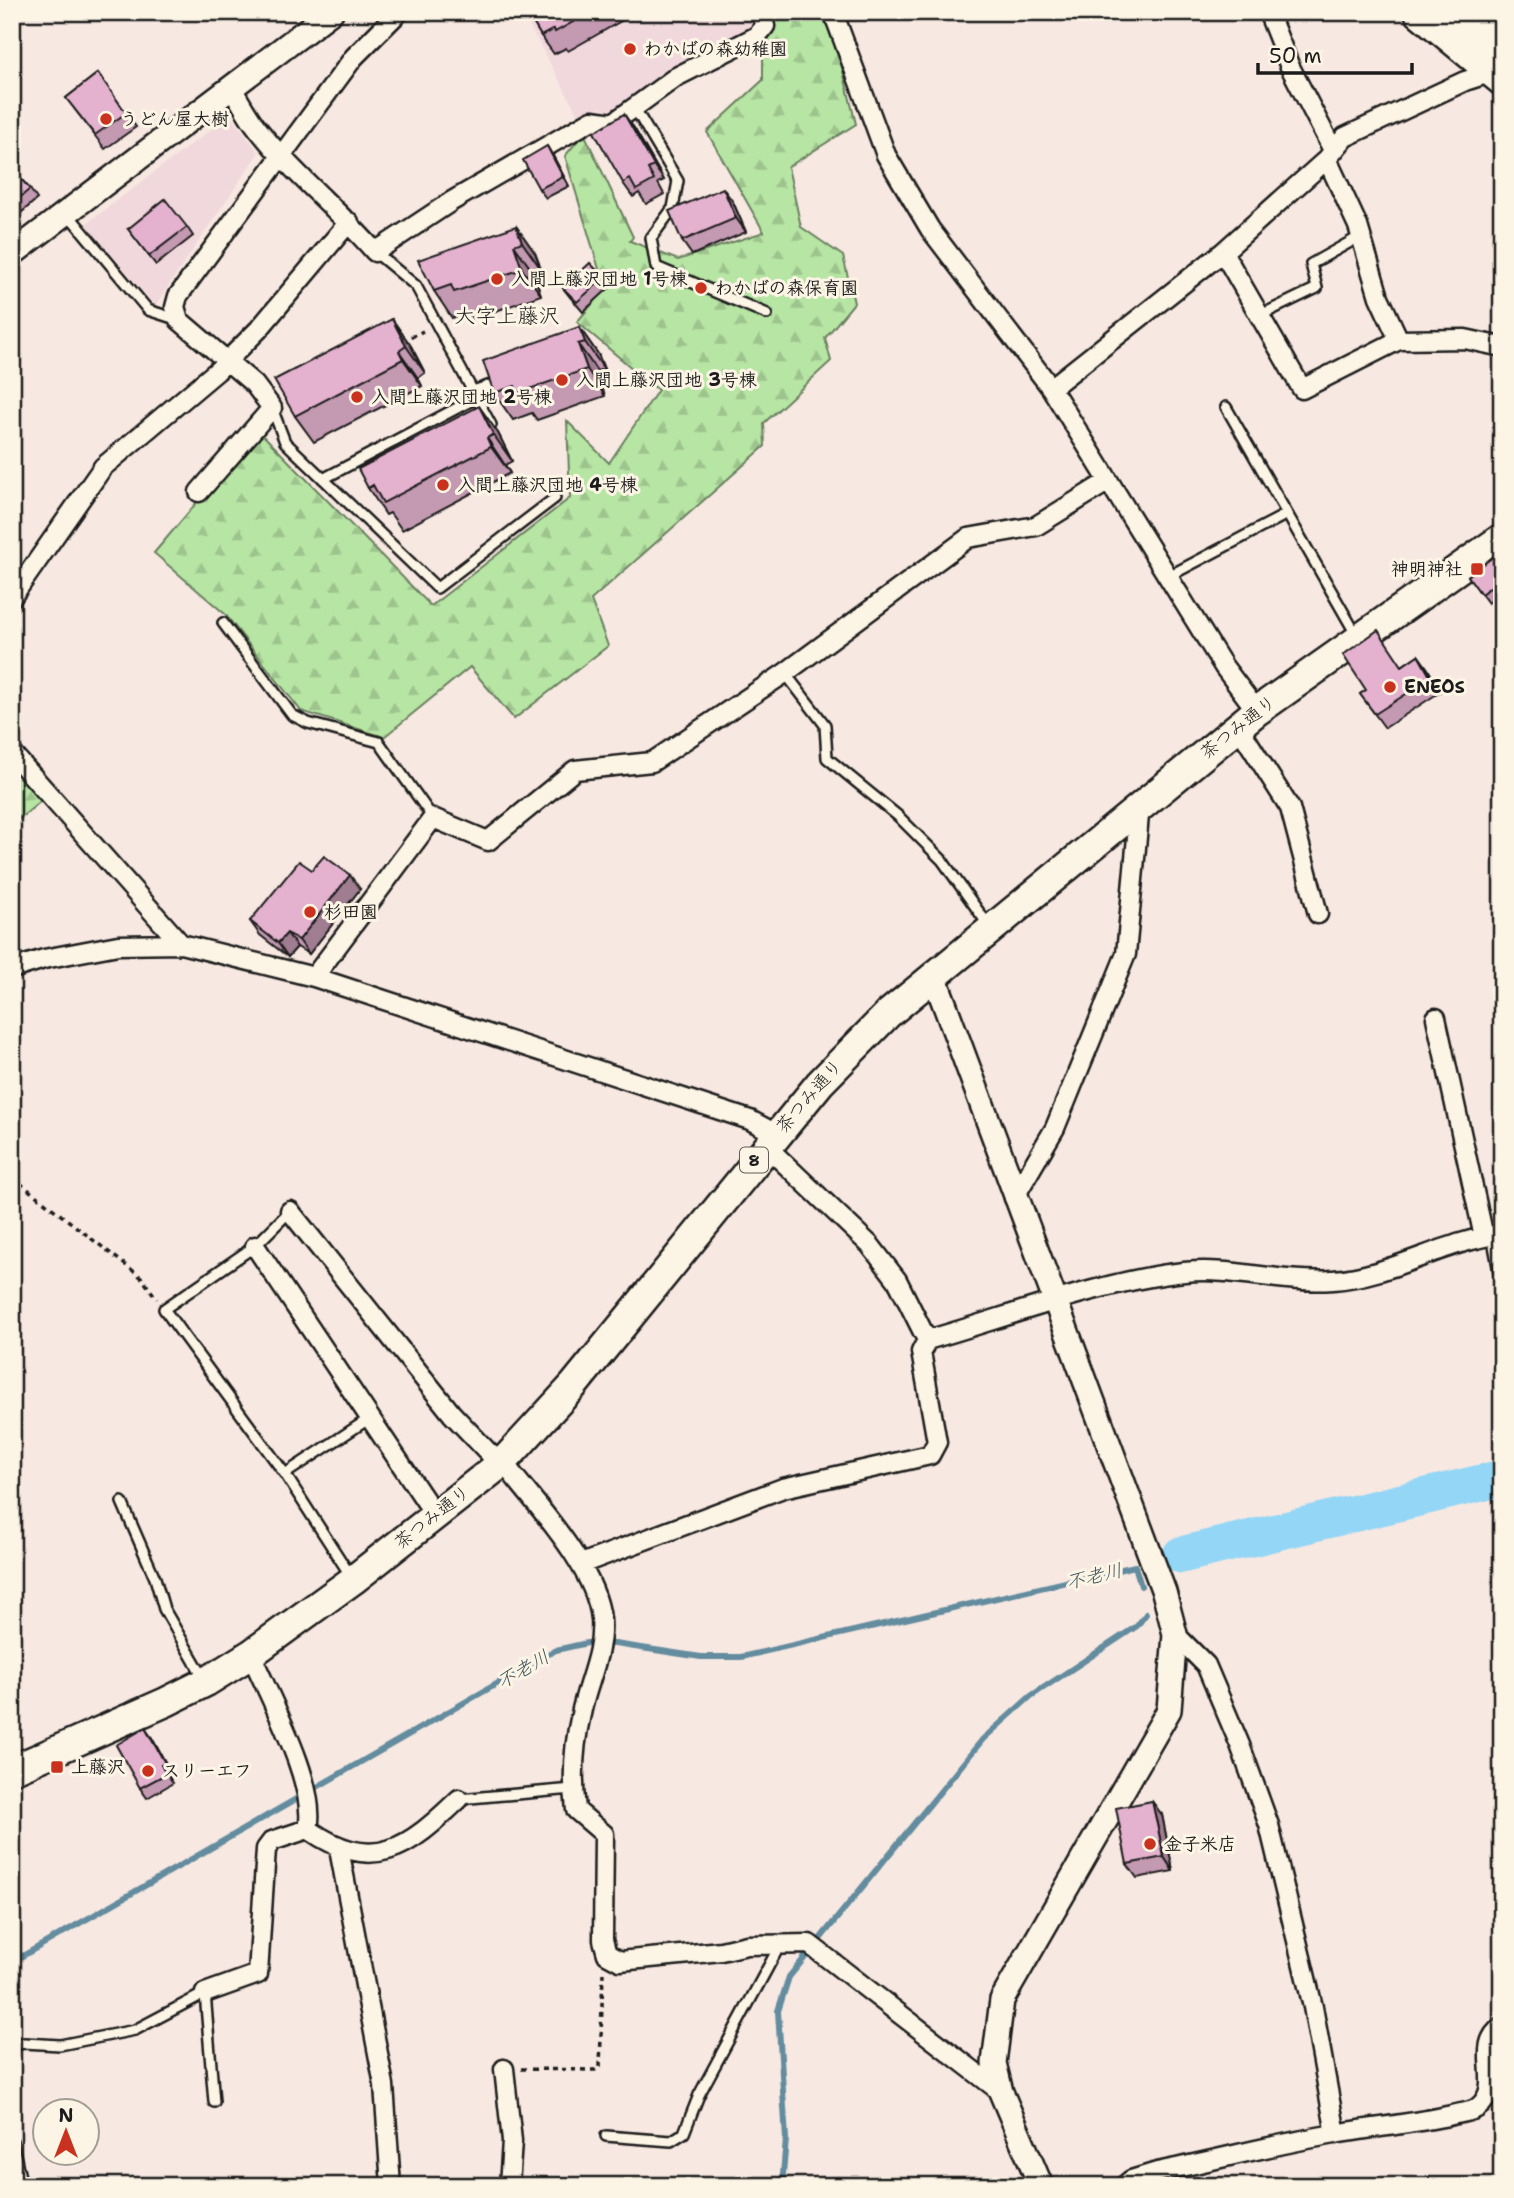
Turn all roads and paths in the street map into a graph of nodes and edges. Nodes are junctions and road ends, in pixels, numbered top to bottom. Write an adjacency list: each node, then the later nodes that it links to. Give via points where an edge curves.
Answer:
1 (331, 12): 9 (street)
2 (399, 12): 12 (street, via 354,57)
3 (760, 12): 10 (street, via 765,26 757,36 676,78)
4 (833, 12): 30 (street, via 886,155 909,195)
5 (1268, 12): 11 (street)
6 (1420, 12): 8 (highway)
7 (1462, 12): 8 (highway)
8 (1499, 66): 11 (street, via 1345,137)
9 (232, 88): 12 (street); 13 (street)
10 (634, 107): 16 (street, via 614,123 592,120 452,201); 21 (lane, via 678,181 673,208 651,237 656,267)
11 (1330, 155): 15 (street); 17 (street)
12 (281, 156): 14 (street); 23 (street, via 177,296)
13 (67, 213): 18 (street); 23 (lane, via 148,310)
14 (349, 222): 16 (street); 28 (street, via 259,329)
15 (1362, 236): 22 (lane, via 1311,264 1317,288); 25 (street)
16 (375, 252): 20 (lane)
17 (1223, 252): 22 (street); 30 (street)
18 (12, 254)
19 (429, 282): 20 (lane)
20 (416, 286): 24 (lane)
21 (766, 314)
22 (1259, 316): 25 (street, via 1302,389)
23 (179, 320): 28 (street)
24 (437, 324): 27 (path); 31 (lane)
25 (1399, 340): 26 (street, via 1465,339)
26 (1502, 347)
27 (390, 348)
28 (225, 362): 33 (street, via 254,384); 42 (street, via 103,467)
29 (509, 379): 31 (lane)
30 (1051, 388): 36 (street)
31 (475, 395): 34 (lane); 35 (lane)
32 (1226, 407): 39 (lane)
33 (272, 408): 35 (lane, via 285,442); 37 (street)
34 (491, 425)
35 (323, 479): 38 (lane, via 437,587)
36 (1107, 482): 41 (street); 45 (street, via 1036,526 968,538)
37 (199, 492)
38 (555, 498)
39 (1287, 514): 41 (lane); 44 (lane)
40 (1502, 538): 44 (main road, 茶つみ通り / 8)
41 (1169, 576): 46 (street, via 1224,667)
42 (12, 597)
43 (223, 623): 49 (lane, via 292,715 379,743)
44 (1358, 638): 46 (main road, 茶つみ通り / 8)
45 (785, 673): 49 (street, via 652,761 575,770 488,841); 51 (lane, via 825,725 827,758 898,816 942,860)
46 (1248, 719): 48 (main road, 茶つみ通り / 8); 50 (street, via 1290,808)
47 (12, 753): 52 (street)
48 (1140, 805): 51 (main road, 茶つみ通り / 8); 59 (street, via 1126,954 1055,1128)
49 (433, 818): 55 (street)
50 (1318, 914)
51 (990, 928): 54 (main road, 茶つみ通り / 8)
52 (181, 944): 53 (street, via 118,945); 55 (street)
53 (12, 968)
54 (933, 976): 57 (main road, 茶つみ通り / 8, via 852,1048); 59 (street)
55 (314, 977): 57 (street, via 750,1120)
56 (1436, 1018): 61 (street)
57 (771, 1140): 66 (street, via 870,1245 897,1280); 68 (main road, 茶つみ通り / 8, via 573,1386)
58 (12, 1177): 65 (path, via 141,1277)
59 (1014, 1198): 64 (street)
60 (290, 1211): 62 (lane); 68 (street, via 452,1414)
61 (1493, 1236): 63 (lane); 64 (street, via 1334,1280 1185,1272)
62 (255, 1246): 65 (lane); 67 (street)
63 (1502, 1287)
64 (1054, 1302): 66 (street); 74 (street, via 1164,1592)
65 (164, 1309): 69 (lane)
66 (927, 1340): 72 (street, via 921,1352 937,1443 930,1455 783,1488)
67 (370, 1418): 69 (lane); 71 (street)
68 (503, 1462): 71 (main road, 茶つみ通り / 8); 72 (street)
69 (285, 1474): 73 (lane)
70 (122, 1502): 76 (lane, via 164,1609)
71 (435, 1515): 73 (main road, 茶つみ通り / 8)
72 (581, 1564): 78 (street, via 601,1619 598,1657 580,1714)
73 (353, 1580): 75 (main road, 茶つみ通り / 8)
74 (1175, 1634): 88 (street, via 1169,1710 1002,2000 994,2063); 90 (street, via 1206,1665 1269,1825 1313,2007)
75 (251, 1654): 76 (main road, 茶つみ通り / 8); 80 (street, via 304,1779)
76 (206, 1682): 77 (main road, 茶つみ通り / 8)
77 (12, 1770)
78 (573, 1789): 79 (lane); 83 (street, via 576,1810 604,1834 603,1940)
79 (459, 1799): 81 (street, via 419,1835 388,1850 362,1854)
80 (308, 1829): 81 (street); 84 (street, via 272,1841 266,1849 258,1974)
81 (340, 1849): 94 (street, via 384,2085)
82 (781, 1944): 83 (street, via 620,1961); 88 (street, via 814,1948); 91 (lane, via 699,2095 684,2133 671,2141)
83 (612, 1956): 87 (path, via 603,1968 600,2067)
84 (205, 1993): 86 (lane, via 135,2030 60,2045); 89 (lane)
85 (1502, 2027): 90 (street, via 1488,2043 1491,2083 1486,2099 1476,2109 1413,2124)
86 (12, 2046)
87 (504, 2069): 95 (street, via 512,2141)
88 (1001, 2092): 96 (street)
89 (214, 2102)
90 (1336, 2134): 97 (street, via 1157,2172)
91 (606, 2136)
92 (12, 2141): 93 (lane)
93 (20, 2182)
94 (391, 2186)
95 (509, 2186)
96 (1041, 2186)
97 (1124, 2186)

